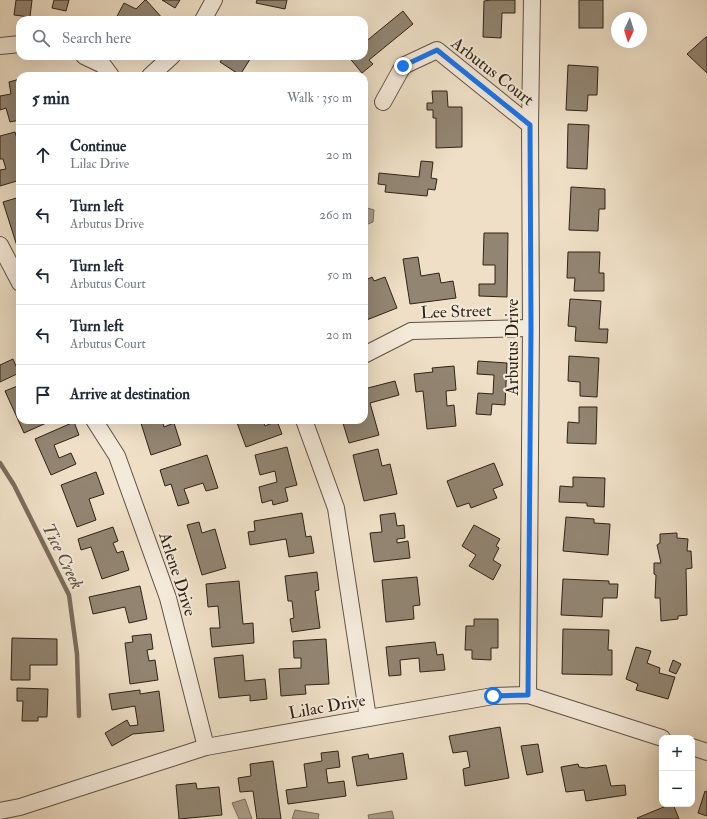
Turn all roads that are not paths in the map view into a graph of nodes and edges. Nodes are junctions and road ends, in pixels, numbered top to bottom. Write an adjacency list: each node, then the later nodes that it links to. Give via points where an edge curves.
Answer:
1 (214, 0): 3 (street)
2 (532, 0): 11 (street, Arbutus Drive)
3 (205, 16)
4 (16, 44): 5 (street)
5 (0, 46)
6 (92, 60): 8 (street)
7 (168, 60): 9 (street)
8 (108, 72)
9 (154, 72)
10 (383, 102): 11 (street, Arbutus Court, via 403,66 437,50)
11 (530, 125): 14 (street, Arbutus Drive)
12 (0, 245): 13 (street)
13 (16, 275)
14 (531, 328): 15 (street, Lee Street, via 411,331); 18 (street, Arbutus Drive)
15 (368, 353)
16 (97, 424): 21 (street, Arlene Drive, via 117,456 168,598)
17 (305, 424): 19 (street, via 336,508)
18 (528, 695): 19 (street, Lilac Drive, via 493,696); 20 (street, Lilac Drive)
19 (368, 718): 21 (street, Lilac Drive)
20 (659, 737)
21 (206, 747): 24 (street, Lilac Drive, via 20,807)
22 (695, 749): 23 (street)
23 (707, 752)
24 (0, 811)

